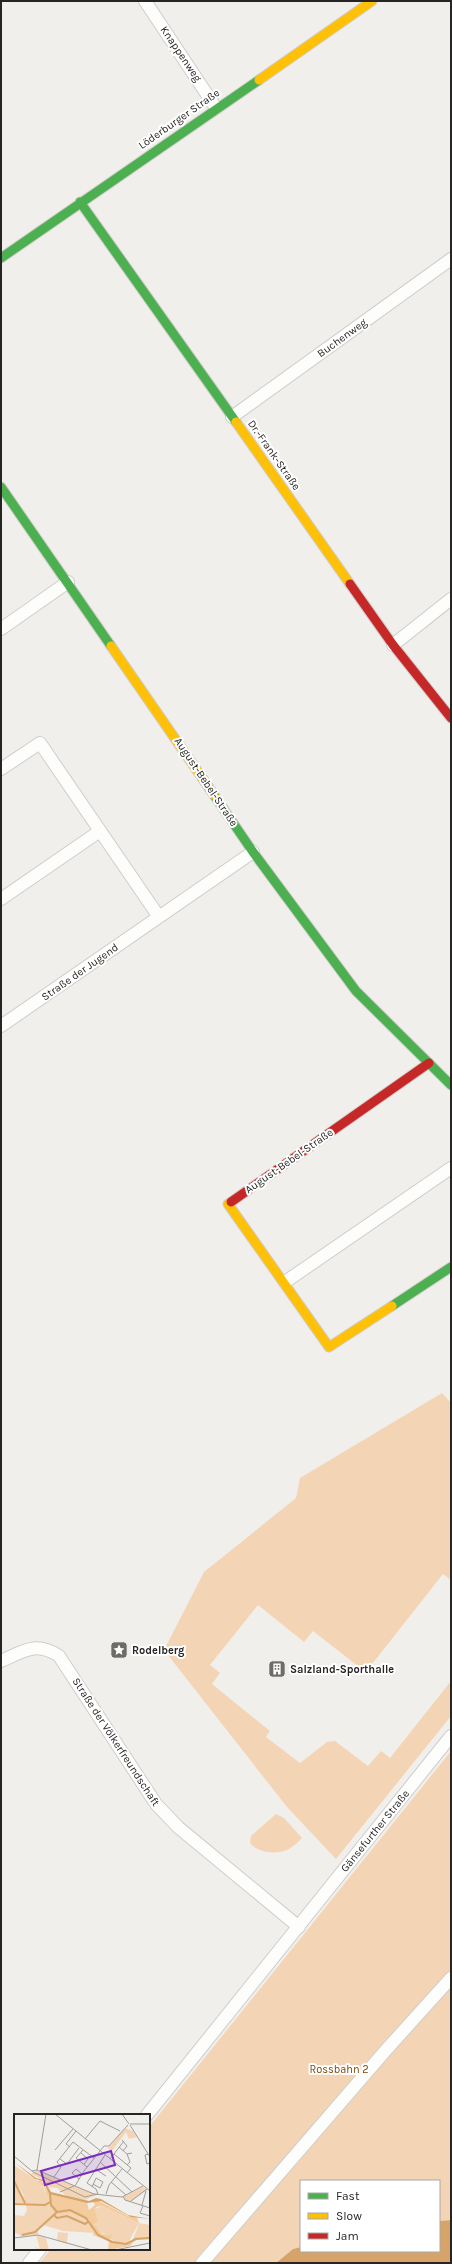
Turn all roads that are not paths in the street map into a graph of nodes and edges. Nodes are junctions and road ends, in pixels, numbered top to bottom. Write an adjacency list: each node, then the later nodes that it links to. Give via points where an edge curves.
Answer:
1 (145, 1): 3 (street, Knappenweg)
2 (372, 1): 3 (street, Löderburger Straße)
3 (216, 108): 4 (street, Löderburger Straße)
4 (80, 202): 5 (street, Löderburger Straße); 7 (street, Dr.-Frank-Straße)
5 (1, 258)
6 (451, 259): 7 (street, Buchenweg)
7 (232, 417): 12 (street, Dr.-Frank-Straße)
8 (1, 487): 9 (street, August-Bebel-Straße)
9 (68, 582): 11 (street); 16 (street, August-Bebel-Straße)
10 (451, 599): 12 (street)
11 (1, 629)
12 (393, 645): 13 (street, Dr.-Frank-Straße)
13 (451, 718)
14 (1, 769): 15 (street, via 40,743)
15 (100, 831): 17 (street); 18 (street)
16 (253, 852): 18 (street, Straße der Jugend); 20 (street, August-Bebel-Straße, via 356,990)
17 (1, 900)
18 (159, 917): 19 (street, Straße der Jugend)
19 (1, 1026)
20 (429, 1063): 21 (street, August-Bebel-Straße); 24 (street, August-Bebel-Straße, via 228,1204)
21 (451, 1085)
22 (451, 1168): 24 (street)
23 (451, 1267): 24 (street, August-Bebel-Straße, via 329,1347)
24 (285, 1282)
25 (1, 1661): 27 (street, Straße der Völkerfreundschaft, via 33,1648 46,1648 59,1656 156,1804 178,1827)
26 (451, 1736): 27 (street, Gänsefurther Straße)
27 (299, 1927): 29 (street, Gänsefurther Straße)
28 (451, 1978): 32 (street)
29 (148, 2114)
30 (39, 2250): 31 (street)
31 (29, 2263)
32 (202, 2263)

